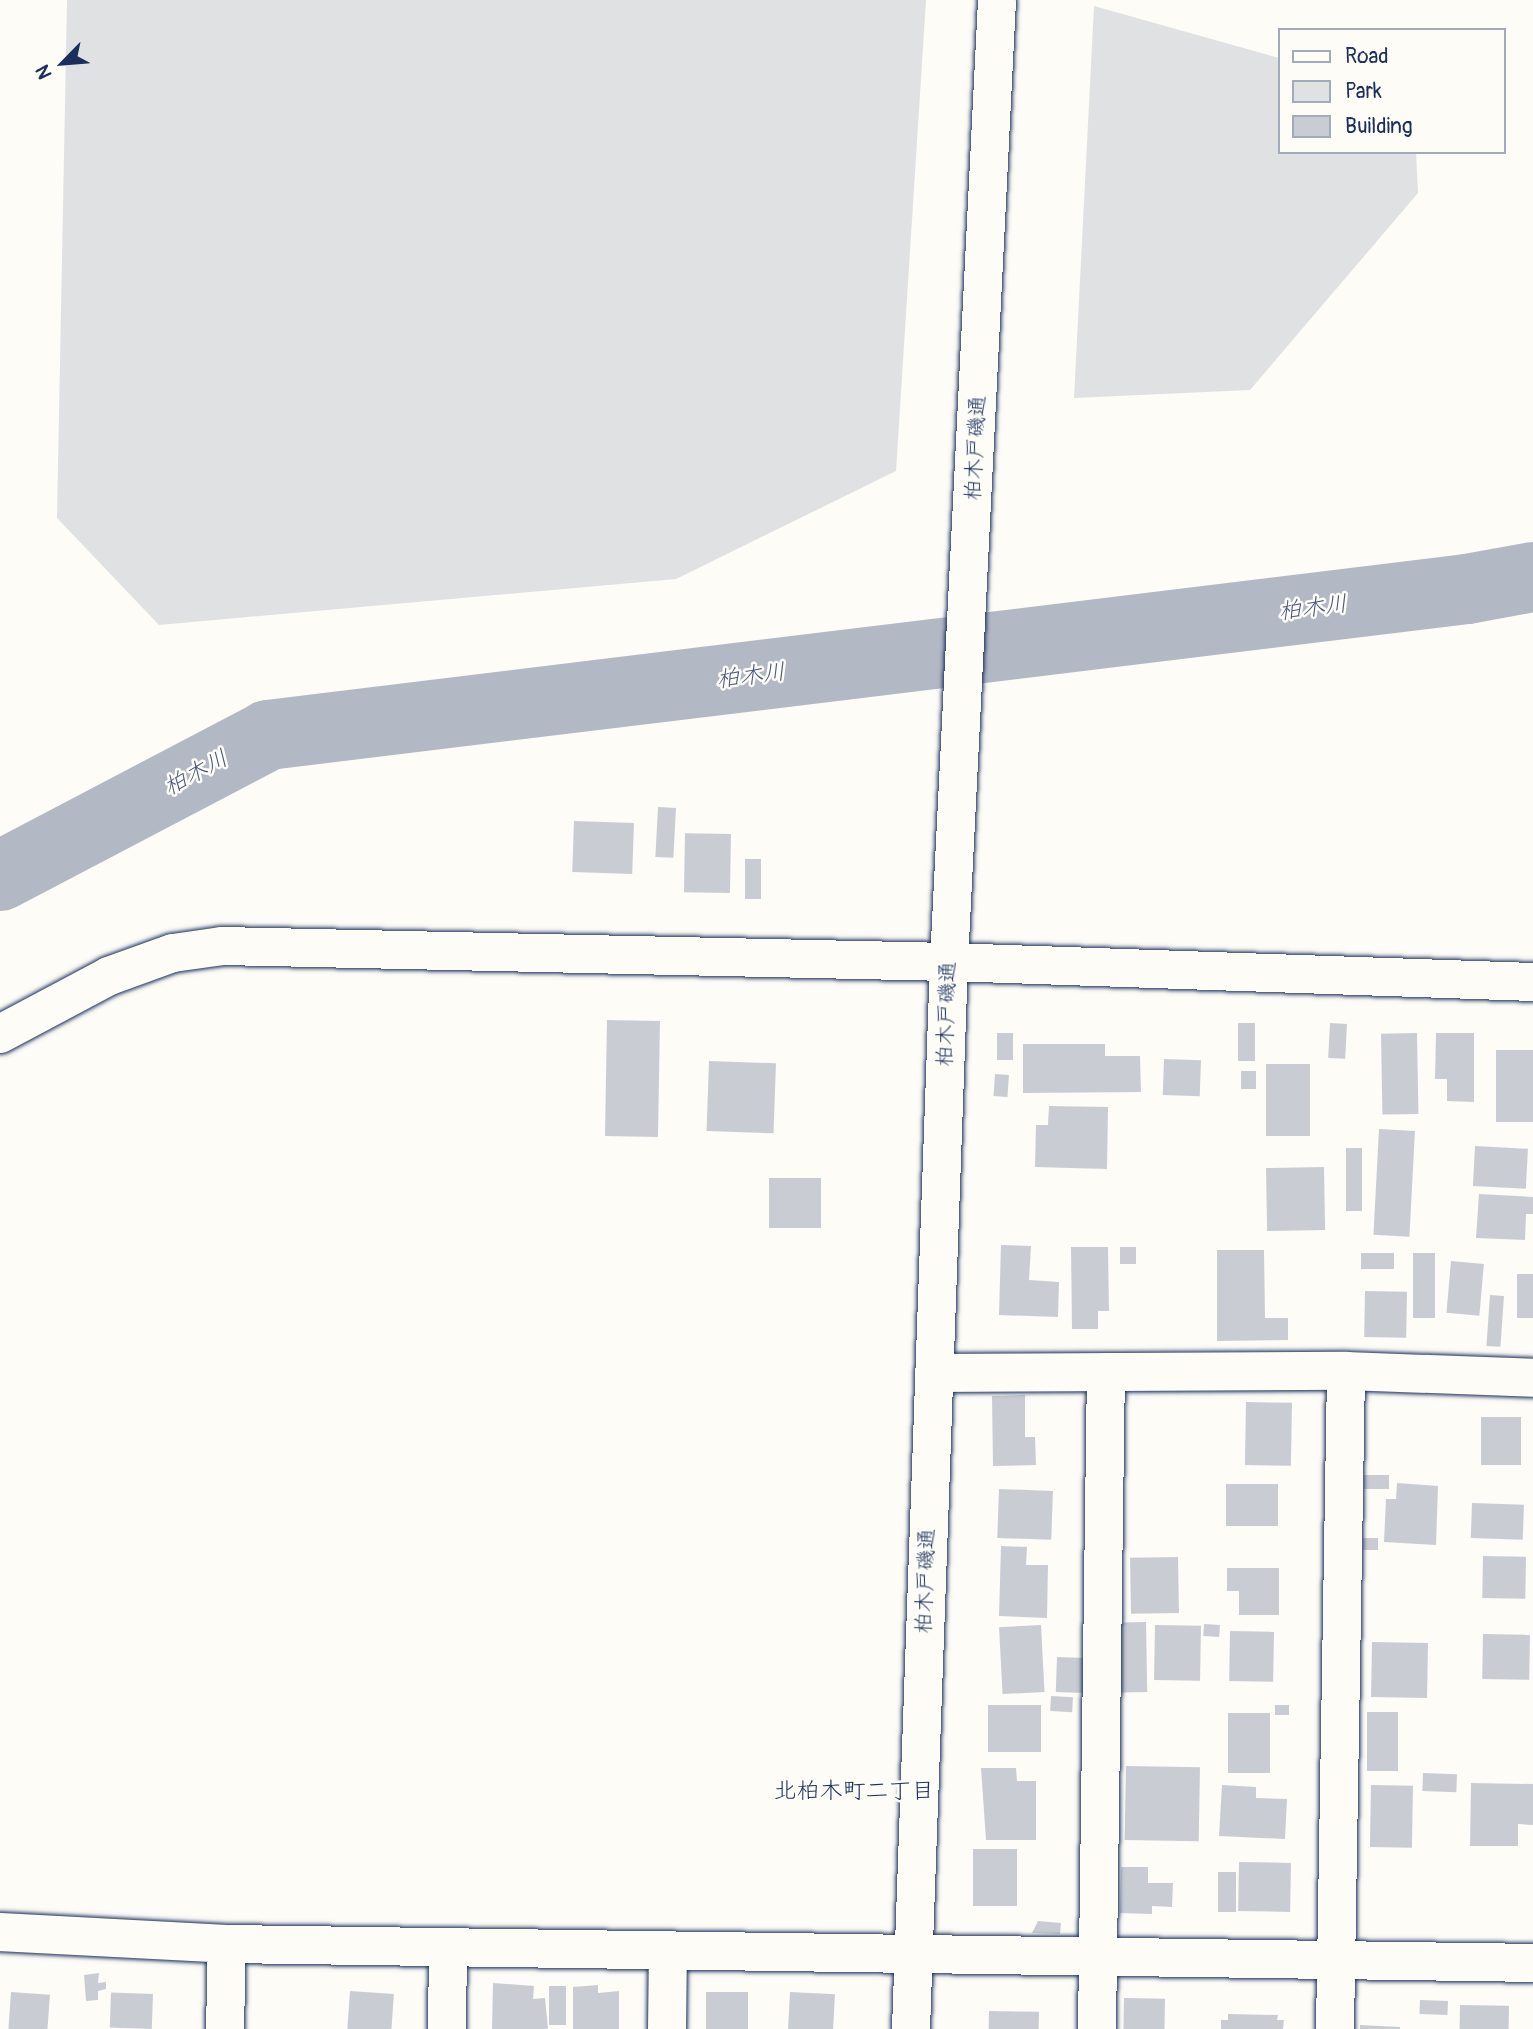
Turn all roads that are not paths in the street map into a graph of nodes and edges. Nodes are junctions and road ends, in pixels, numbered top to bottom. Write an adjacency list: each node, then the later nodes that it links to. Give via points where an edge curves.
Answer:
1 (997, 0): 2 (street, 柏木戸磯通)
2 (948, 962): 3 (street); 4 (street, via 222,946 173,953 109,976); 7 (street, 柏木戸磯通)
3 (1533, 982)
4 (0, 1034)
5 (1346, 1371): 6 (street); 8 (street); 15 (street)
6 (1106, 1372): 7 (street); 13 (street)
7 (934, 1373): 14 (street, 柏木戸磯通)
8 (1533, 1378)
9 (0, 1932): 10 (street)
10 (227, 1944): 11 (street); 17 (street)
11 (448, 1947): 12 (street); 18 (street)
12 (668, 1952): 14 (street); 19 (street)
13 (1098, 1955): 14 (street); 15 (street); 21 (street)
14 (913, 1956): 20 (street, 柏木戸磯通)
15 (1337, 1960): 16 (street); 22 (street)
16 (1533, 1963)
17 (225, 2029)
18 (447, 2029)
19 (667, 2029)
20 (911, 2029)
21 (1097, 2029)
22 (1335, 2029)

